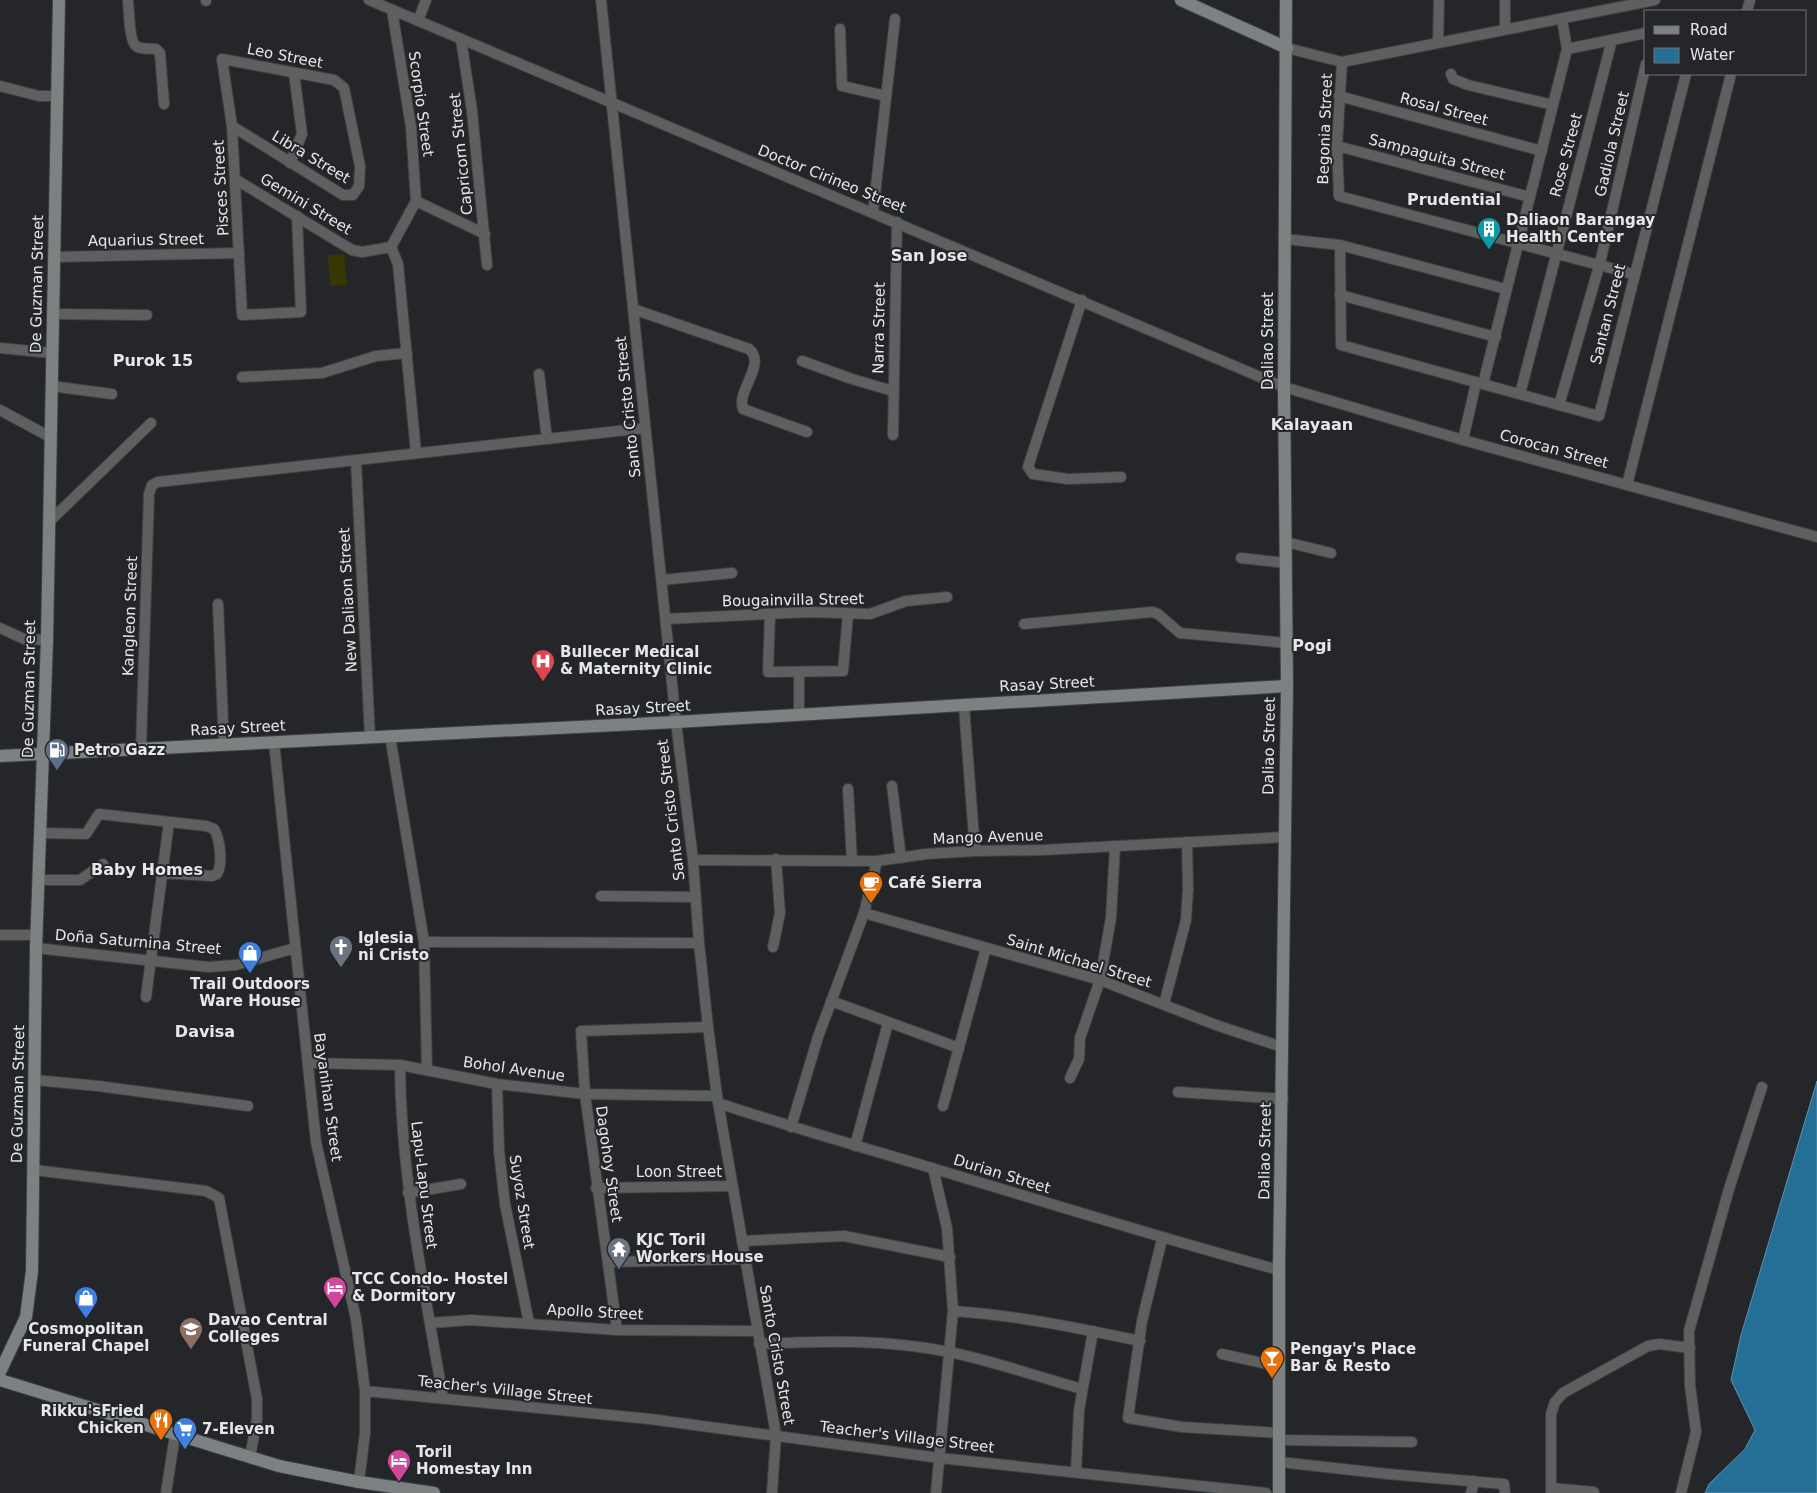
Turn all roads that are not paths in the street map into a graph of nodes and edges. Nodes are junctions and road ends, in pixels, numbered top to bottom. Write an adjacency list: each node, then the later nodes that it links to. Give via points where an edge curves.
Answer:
1 (59, 0): 33 (street, De Guzman Street)
2 (128, 0): 36 (street, via 134,45 156,49 160,53)
3 (369, 0): 12 (street, Doctor Cirineo Street)
4 (426, 0): 15 (street)
5 (601, 0): 37 (street, Santo Cristo Street)
6 (1181, 0): 22 (street)
7 (1286, 0): 22 (street, Daliao Street)
8 (1439, 0): 21 (street)
9 (1505, 0): 17 (street)
10 (1655, 0): 11 (street)
11 (1639, 2): 14 (street)
12 (392, 10): 15 (street, Doctor Cirineo Street); 45 (street, Scorpio Street, via 411,127)
13 (895, 19): 34 (street)
14 (1562, 19): 17 (street); 23 (street)
15 (418, 21): 19 (street, Doctor Cirineo Street)
16 (840, 29): 34 (street, via 842,86)
17 (1505, 29): 21 (street)
18 (1644, 33): 20 (street)
19 (460, 40): 37 (street, Doctor Cirineo Street); 49 (street, Capricorn Street, via 472,111)
20 (1612, 40): 23 (street); 54 (street, Rose Street)
21 (1438, 42): 25 (street)
22 (1287, 48): 25 (street); 50 (street, Daliao Street)
23 (1567, 49): 38 (street)
24 (222, 60): 26 (street, Leo Street); 39 (street, Pisces Street)
25 (1342, 62): 35 (street, Begonia Street)
26 (294, 73): 31 (street, Leo Street); 42 (street, via 302,134)
27 (1644, 73): 57 (street, Gadiola Street)
28 (1451, 74): 38 (street, via 1453,79 1468,85)
29 (1686, 75): 59 (street, Santan Street)
30 (1731, 75): 91 (street)
31 (341, 84): 42 (street, Libra Street, via 346,92 360,166 357,191 343,195)
32 (0, 86): 33 (street, via 39,96)
33 (57, 96): 56 (street, De Guzman Street)
34 (886, 96): 46 (street)
35 (1339, 96): 40 (street, Begonia Street); 41 (street, Rosal Street)
36 (164, 104)
37 (612, 104): 46 (street, Doctor Cirineo Street); 63 (street, Santo Cristo Street)
38 (1553, 105): 41 (street)
39 (232, 126): 42 (street, Libra Street); 43 (street, Pisces Street)
40 (1337, 146): 44 (street, Sampaguita Street); 51 (street, Begonia Street, via 1339,196)
41 (1542, 151): 44 (street)
42 (290, 163)
43 (235, 179): 47 (street, Gemini Street); 55 (street, Pisces Street)
44 (1530, 196): 51 (street)
45 (416, 201): 49 (street); 53 (street)
46 (873, 212): 48 (street, Doctor Cirineo Street)
47 (296, 216): 53 (street, Gemini Street, via 357,251); 55 (street, Pisces Street, via 301,312 242,315)
48 (897, 222): 62 (street, Doctor Cirineo Street); 76 (street, Narra Street)
49 (485, 234): 58 (street, Capricorn Street)
50 (1285, 239): 52 (street); 75 (street, Daliao Street)
51 (1518, 243): 54 (street); 60 (street)
52 (1340, 245): 60 (street); 61 (street)
53 (391, 247): 69 (street, via 398,264)
54 (1556, 252): 57 (street); 78 (street, Rose Street)
55 (239, 253): 56 (street, Aquarius Street)
56 (54, 257): 64 (street, De Guzman Street)
57 (1600, 263): 59 (street); 79 (street, Gadiola Street)
58 (487, 265)
59 (1633, 274): 79 (street, Santan Street, via 1599,416)
60 (1506, 289): 66 (street)
61 (1340, 295): 66 (street); 73 (street, via 1341,345)
62 (1082, 300): 75 (street, Doctor Cirineo Street); 90 (street, via 1028,467 1033,474 1068,479)
63 (633, 310): 82 (street, Santo Cristo Street); 83 (street, via 750,349 754,365 742,402 743,409)
64 (53, 314): 65 (street); 68 (street, De Guzman Street)
65 (146, 315)
66 (1496, 337): 73 (street)
67 (0, 348): 68 (street)
68 (52, 353): 74 (street, De Guzman Street)
69 (407, 353): 72 (street, via 376,356 322,373); 88 (street)
70 (802, 360): 76 (street)
71 (539, 374): 86 (street)
72 (242, 377)
73 (1480, 383): 78 (street); 87 (street)
74 (52, 386): 77 (street); 85 (street, De Guzman Street)
75 (1284, 387): 87 (street, Corocan Street); 94 (street, Daliao Street)
76 (893, 391): 84 (street, Narra Street)
77 (112, 394)
78 (1520, 394): 79 (street)
79 (1559, 405)
80 (0, 410): 85 (street)
81 (151, 424): 92 (street)
82 (645, 428): 86 (street); 99 (street, Santo Cristo Street)
83 (807, 432)
84 (893, 435)
85 (50, 437): 92 (street, De Guzman Street)
86 (547, 439): 88 (street)
87 (1463, 440): 91 (street, Corocan Street)
88 (416, 454): 89 (street)
89 (356, 461): 115 (street, New Daliaon Street); 118 (street, Kangleon Street, via 219,474 152,485 149,494)
90 (1121, 477)
91 (1627, 485): 93 (street, Corocan Street)
92 (49, 522): 107 (street, De Guzman Street)
93 (1817, 537)
94 (1286, 542): 95 (street); 97 (street, Daliao Street)
95 (1331, 553)
96 (1241, 558): 97 (street)
97 (1286, 563): 108 (street, Daliao Street)
98 (732, 573): 99 (street)
99 (662, 580): 104 (street, Santo Cristo Street)
100 (947, 597): 103 (street, Bougainvilla Street, via 906,602 870,614)
101 (218, 604): 117 (street)
102 (770, 614): 103 (street, Bougainvilla Street); 104 (street, Bougainvilla Street); 109 (street, via 768,672)
103 (848, 614): 109 (street, via 843,671)
104 (666, 619): 113 (street, Santo Cristo Street)
105 (1024, 624): 108 (street, via 1152,612 1180,633)
106 (0, 628): 107 (street, via 24,640)
107 (47, 640): 119 (street, De Guzman Street)
108 (1287, 643): 110 (street, Daliao Street)
109 (799, 672): 112 (street)
110 (1287, 686): 111 (street, Rasay Street); 125 (street, Daliao Street)
111 (964, 706): 112 (street, Rasay Street); 128 (street)
112 (799, 715): 113 (street, Rasay Street)
113 (676, 722): 114 (street, Rasay Street); 131 (street, Santo Cristo Street)
114 (390, 736): 115 (street, Rasay Street); 142 (street)
115 (370, 737): 116 (street, Rasay Street)
116 (274, 742): 117 (street, Rasay Street); 146 (street, Bayanihan Street)
117 (224, 745): 118 (street, Rasay Street)
118 (141, 748): 119 (street, Rasay Street)
119 (44, 752): 120 (street, Rasay Street); 124 (street, De Guzman Street)
120 (0, 756)
121 (892, 786): 129 (street)
122 (848, 789): 132 (street)
123 (169, 822): 124 (street, via 99,814 86,834); 135 (street); 135 (street, via 214,829 220,869 212,876)
124 (40, 833): 136 (street, De Guzman Street)
125 (1284, 837): 126 (street, Mango Avenue); 155 (street, Daliao Street)
126 (1187, 842): 127 (street, Mango Avenue); 152 (street, via 1186,920)
127 (1115, 846): 128 (street, Mango Avenue); 149 (street, via 1112,918)
128 (975, 851): 129 (street, Mango Avenue)
129 (900, 858): 133 (street, Mango Avenue)
130 (776, 859): 131 (street, Mango Avenue); 132 (street, Mango Avenue); 144 (street, via 780,913)
131 (693, 860): 138 (street, Santo Cristo Street)
132 (852, 861): 133 (street, Mango Avenue)
133 (876, 861): 139 (street)
134 (103, 864): 136 (street, via 80,880)
135 (162, 872): 148 (street)
136 (38, 880): 141 (street, De Guzman Street)
137 (601, 896): 138 (street)
138 (695, 897): 143 (street, Santo Cristo Street)
139 (864, 914): 147 (street, Saint Michael Street); 151 (street)
140 (0, 935): 141 (street)
141 (37, 935): 145 (street, De Guzman Street)
142 (424, 942): 143 (street); 159 (street)
143 (699, 943): 154 (street, Santo Cristo Street)
144 (773, 947)
145 (36, 948): 148 (street, Doña Saturnina Street); 161 (street, De Guzman Street)
146 (295, 948): 148 (street, Doña Saturnina Street, via 236,965 208,967); 157 (street, Bayanihan Street)
147 (986, 948): 149 (street, Saint Michael Street); 156 (street)
148 (150, 960): 150 (street)
149 (1100, 980): 152 (street, Saint Michael Street); 160 (street, via 1080,1038 1079,1059)
150 (146, 997)
151 (831, 1001): 153 (street); 170 (street)
152 (1164, 1004): 155 (street, Saint Michael Street)
153 (888, 1023): 156 (street); 171 (street)
154 (708, 1027): 165 (street, Dagohoy Street, via 581,1031); 167 (street, Santo Cristo Street)
155 (1282, 1047): 166 (street, Daliao Street)
156 (959, 1048): 169 (street)
157 (308, 1063): 158 (street, Bohol Avenue); 199 (street, Bayanihan Street, via 316,1142 356,1319)
158 (400, 1065): 159 (street, Bohol Avenue); 177 (street, Lapu-Lapu Street, via 401,1123)
159 (426, 1070): 162 (street, Bohol Avenue)
160 (1070, 1078)
161 (35, 1080): 168 (street); 173 (street, De Guzman Street)
162 (497, 1084): 165 (street, Bohol Avenue); 186 (street, Suyoz Street, via 505,1204)
163 (1762, 1087): 192 (street, via 1689,1331)
164 (1178, 1092): 166 (street)
165 (585, 1094): 167 (street, Bohol Avenue); 176 (street, Dagohoy Street)
166 (1283, 1099): 183 (street, Daliao Street)
167 (717, 1100): 170 (street, Durian Street); 175 (street, Santo Cristo Street)
168 (248, 1106)
169 (943, 1106)
170 (791, 1127): 171 (street, Durian Street)
171 (855, 1146): 172 (street, Durian Street)
172 (933, 1168): 178 (street, Durian Street); 180 (street)
173 (34, 1170): 196 (street, De Guzman Street, via 30,1300 21,1330); 205 (street, via 206,1191 217,1196 257,1399 258,1420)
174 (461, 1184): 177 (street)
175 (732, 1186): 176 (street, Loon Street); 179 (street, Santo Cristo Street)
176 (596, 1188): 182 (street, Dagohoy Street)
177 (408, 1193): 185 (street, Lapu-Lapu Street)
178 (1162, 1239): 183 (street, Durian Street); 190 (street)
179 (742, 1241): 180 (street, via 844,1236); 181 (street, Santo Cristo Street)
180 (950, 1257): 184 (street)
181 (745, 1258): 182 (street); 189 (street, Santo Cristo Street)
182 (608, 1262): 187 (street, Dagohoy Street)
183 (1279, 1270): 195 (street, Daliao Street)
184 (952, 1311): 188 (street, via 1048,1322); 193 (street)
185 (430, 1323): 186 (street, Apollo Street, via 471,1320); 200 (street, Lapu-Lapu Street)
186 (529, 1323): 187 (street, Apollo Street)
187 (617, 1330): 189 (street, Apollo Street)
188 (1093, 1331): 190 (street); 198 (street)
189 (758, 1332): 191 (street, Santo Cristo Street)
190 (1140, 1341): 203 (street, via 1128,1418 1182,1427)
191 (759, 1344): 193 (street, via 856,1342); 202 (street, Santo Cristo Street)
192 (1690, 1348): 211 (street, via 1659,1344 1648,1346 1563,1393 1551,1414); 221 (street, via 1690,1385 1696,1432)
193 (950, 1352): 198 (street); 206 (street)
194 (1222, 1354): 195 (street)
195 (1280, 1367): 203 (street, Daliao Street)
196 (0, 1372)
197 (0, 1380): 201 (street)
198 (1082, 1389): 208 (street)
199 (366, 1391): 200 (street, Teacher's Village Street); 210 (street, Bayanihan Street)
200 (442, 1398): 202 (street, Teacher's Village Street)
201 (175, 1435): 205 (street); 213 (street)
202 (776, 1435): 206 (street, Teacher's Village Street); 215 (street, Santo Cristo Street)
203 (1280, 1436): 204 (street); 207 (street, Daliao Street)
204 (1412, 1442)
205 (250, 1457): 210 (street)
206 (940, 1458): 208 (street, Teacher's Village Street); 216 (street)
207 (1280, 1462): 209 (street); 218 (street, Daliao Street)
208 (1076, 1472): 217 (street, Teacher's Village Street)
209 (1474, 1481): 219 (street); 220 (street, via 1504,1484)
210 (359, 1482): 214 (street)
211 (1551, 1491): 212 (street)
212 (1594, 1492)
213 (166, 1493)
214 (434, 1493)
215 (772, 1493)
216 (936, 1493)
217 (1266, 1493)
218 (1279, 1493)
219 (1470, 1493)
220 (1505, 1493)
221 (1681, 1493)

